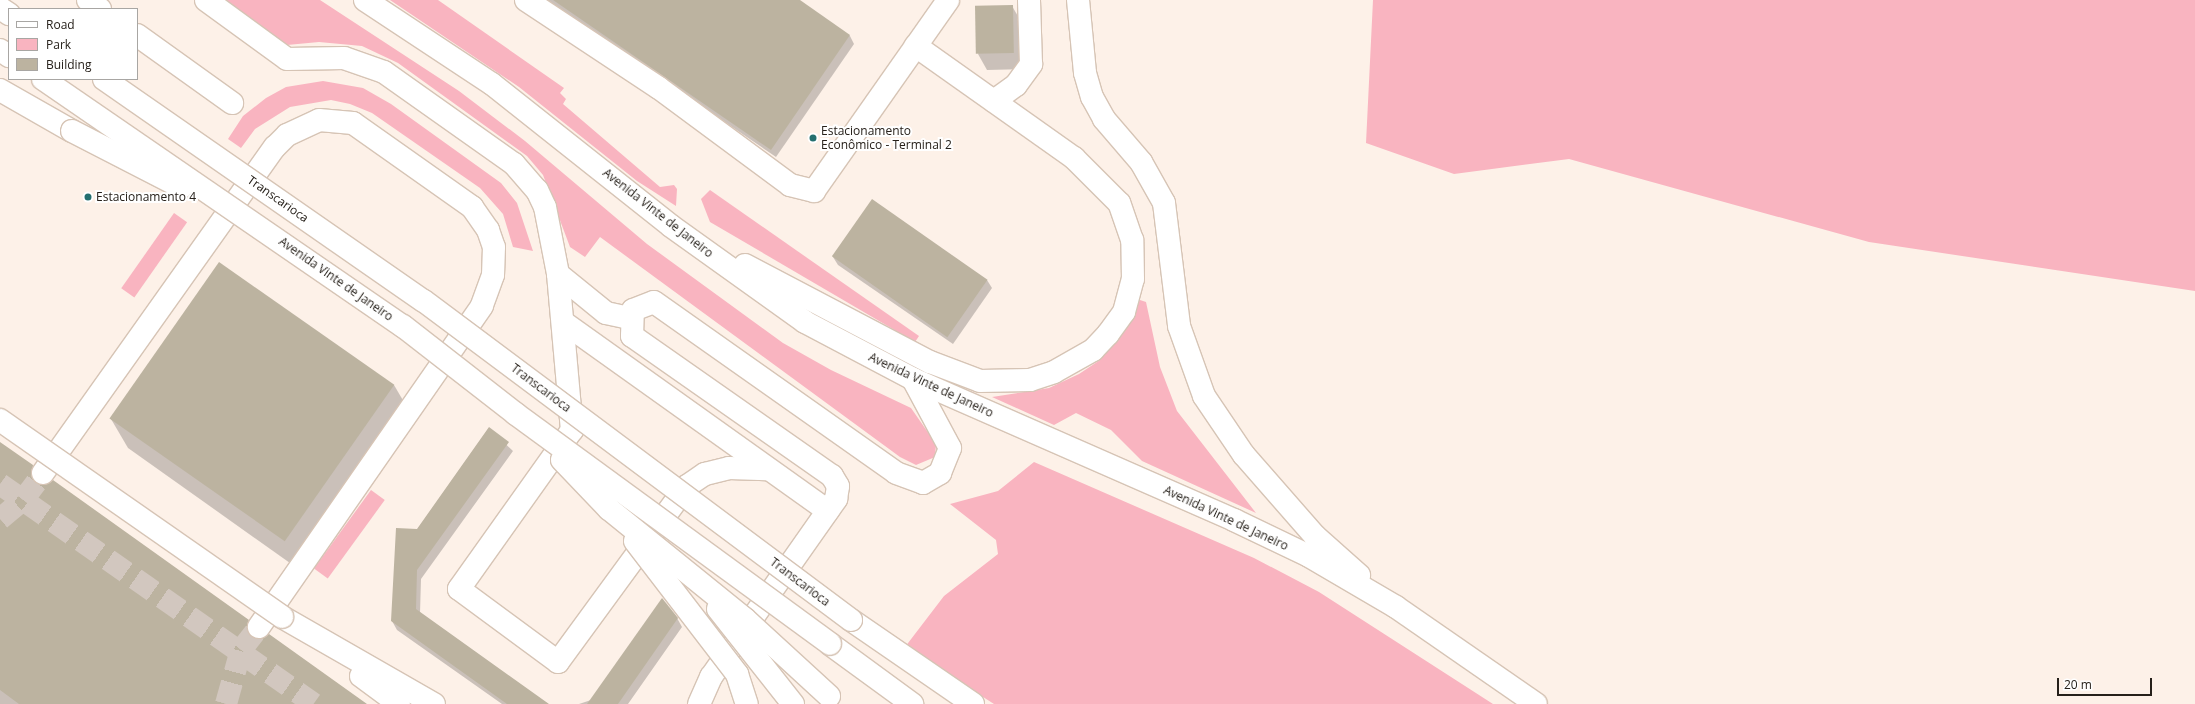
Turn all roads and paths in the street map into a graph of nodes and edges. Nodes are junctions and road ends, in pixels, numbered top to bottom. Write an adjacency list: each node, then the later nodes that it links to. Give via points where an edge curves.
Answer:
1 (88, 0): 8 (street)
2 (206, 0): 20 (street, via 287,59 344,58 384,72 514,164 537,190 545,207)
3 (365, 0): 18 (street, Avenida Vinte de Janeiro, via 492,84)
4 (526, 0): 10 (street, via 803,191 814,191 822,185)
5 (948, 0): 10 (street)
6 (1029, 0): 15 (street, via 1031,64 1016,85)
7 (1078, 0): 31 (street, via 1085,73 1092,97 1104,119 1141,162 1164,203 1179,326 1204,396 1244,455 1315,536)
8 (99, 8)
9 (138, 36): 16 (street)
10 (916, 46): 15 (street)
11 (44, 80): 19 (street, Avenida Vinte de Janeiro, bridge)
12 (105, 80): 41 (street, Transcarioca, bridge, via 424,301 851,620)
13 (0, 90): 17 (street)
14 (0, 101): 17 (street)
15 (994, 102): 18 (street, via 1093,173 1119,203 1132,240 1133,279 1124,312 1093,350 1054,372 1030,380 1006,381 980,381 957,374)
16 (232, 103)
17 (72, 131): 19 (street, bridge)
18 (671, 226): 23 (street, Avenida Vinte de Janeiro, via 805,322)
19 (264, 229): 24 (street, Avenida Vinte de Janeiro, bridge, via 403,326)
20 (558, 274): 21 (street, via 606,313); 22 (street)
21 (630, 318): 23 (street, via 633,310 654,302 896,472 923,483 940,472 950,448); 29 (street, via 632,336 832,476 838,486 836,499)
22 (563, 322): 26 (street); 26 (street, via 572,430 459,589 558,662 687,486 705,474 730,468)
23 (913, 379): 31 (street, Avenida Vinte de Janeiro, via 1234,520 1309,556)
24 (516, 414): 28 (street, bridge); 40 (street, Avenida Vinte de Janeiro, bridge)
25 (0, 420): 32 (street, bridge)
26 (767, 469): 29 (street)
27 (43, 472): 33 (street, via 270,153 287,135 319,120 353,124 472,207 488,230 494,247 493,276 482,306)
28 (609, 509): 30 (street, bridge); 38 (street, bridge, via 737,674)
29 (828, 511): 37 (street, via 711,677)
30 (689, 572): 34 (street, bridge); 39 (street, bridge)
31 (1396, 607): 42 (street, Avenida Vinte de Janeiro)
32 (282, 617): 35 (street); 36 (street)
33 (259, 627)
34 (833, 700)
35 (399, 704)
36 (434, 704)
37 (699, 704)
38 (747, 704)
39 (793, 704)
40 (912, 704)
41 (973, 704)
42 (1536, 704)

